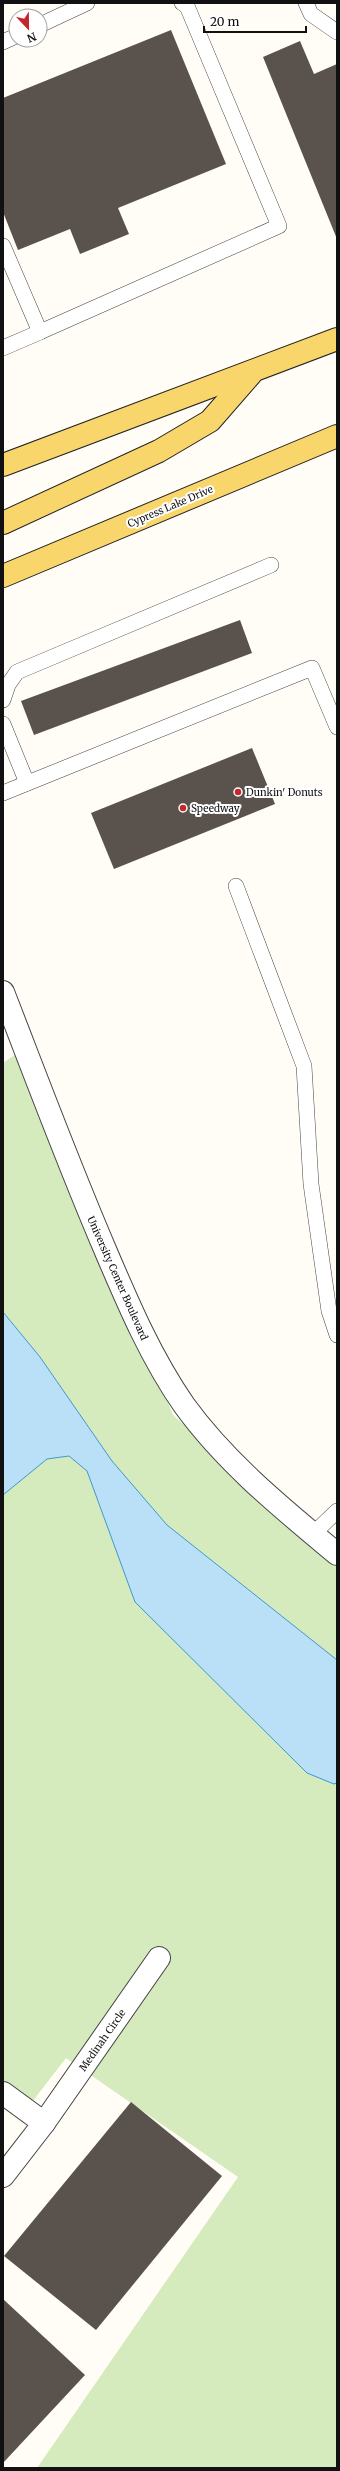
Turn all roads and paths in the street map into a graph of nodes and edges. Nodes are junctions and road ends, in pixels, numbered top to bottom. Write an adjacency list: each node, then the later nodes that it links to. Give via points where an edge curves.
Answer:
1 (87, 3): 4 (lane)
2 (182, 3): 7 (lane, via 187,6 279,226)
3 (306, 3): 5 (lane, via 311,14)
4 (48, 21)
5 (337, 32)
6 (3, 246): 7 (lane)
7 (40, 332): 9 (lane)
8 (337, 338): 10 (main road)
9 (3, 348)
10 (253, 371): 12 (main road); 13 (main road, via 210,421 159,451)
11 (337, 436): 15 (main road, Cypress Lake Drive)
12 (3, 465)
13 (3, 524)
14 (271, 565): 16 (lane, via 17,672 8,685)
15 (3, 576)
16 (3, 700)
17 (3, 724): 19 (lane)
18 (337, 727): 19 (lane, via 312,668)
19 (27, 783): 20 (lane)
20 (3, 793)
21 (236, 886): 23 (lane, via 304,1066 310,1184 329,1311)
22 (3, 992): 25 (street, University Center Boulevard, via 80,1192 130,1309 164,1375 185,1406 230,1458)
23 (337, 1334)
24 (337, 1511): 25 (lane)
25 (313, 1534): 26 (street, University Center Boulevard)
26 (337, 1554)
27 (159, 1958): 29 (street, Medinah Circle)
28 (3, 2093): 29 (street)
29 (44, 2123): 30 (street, Medinah Circle)
30 (3, 2176)

